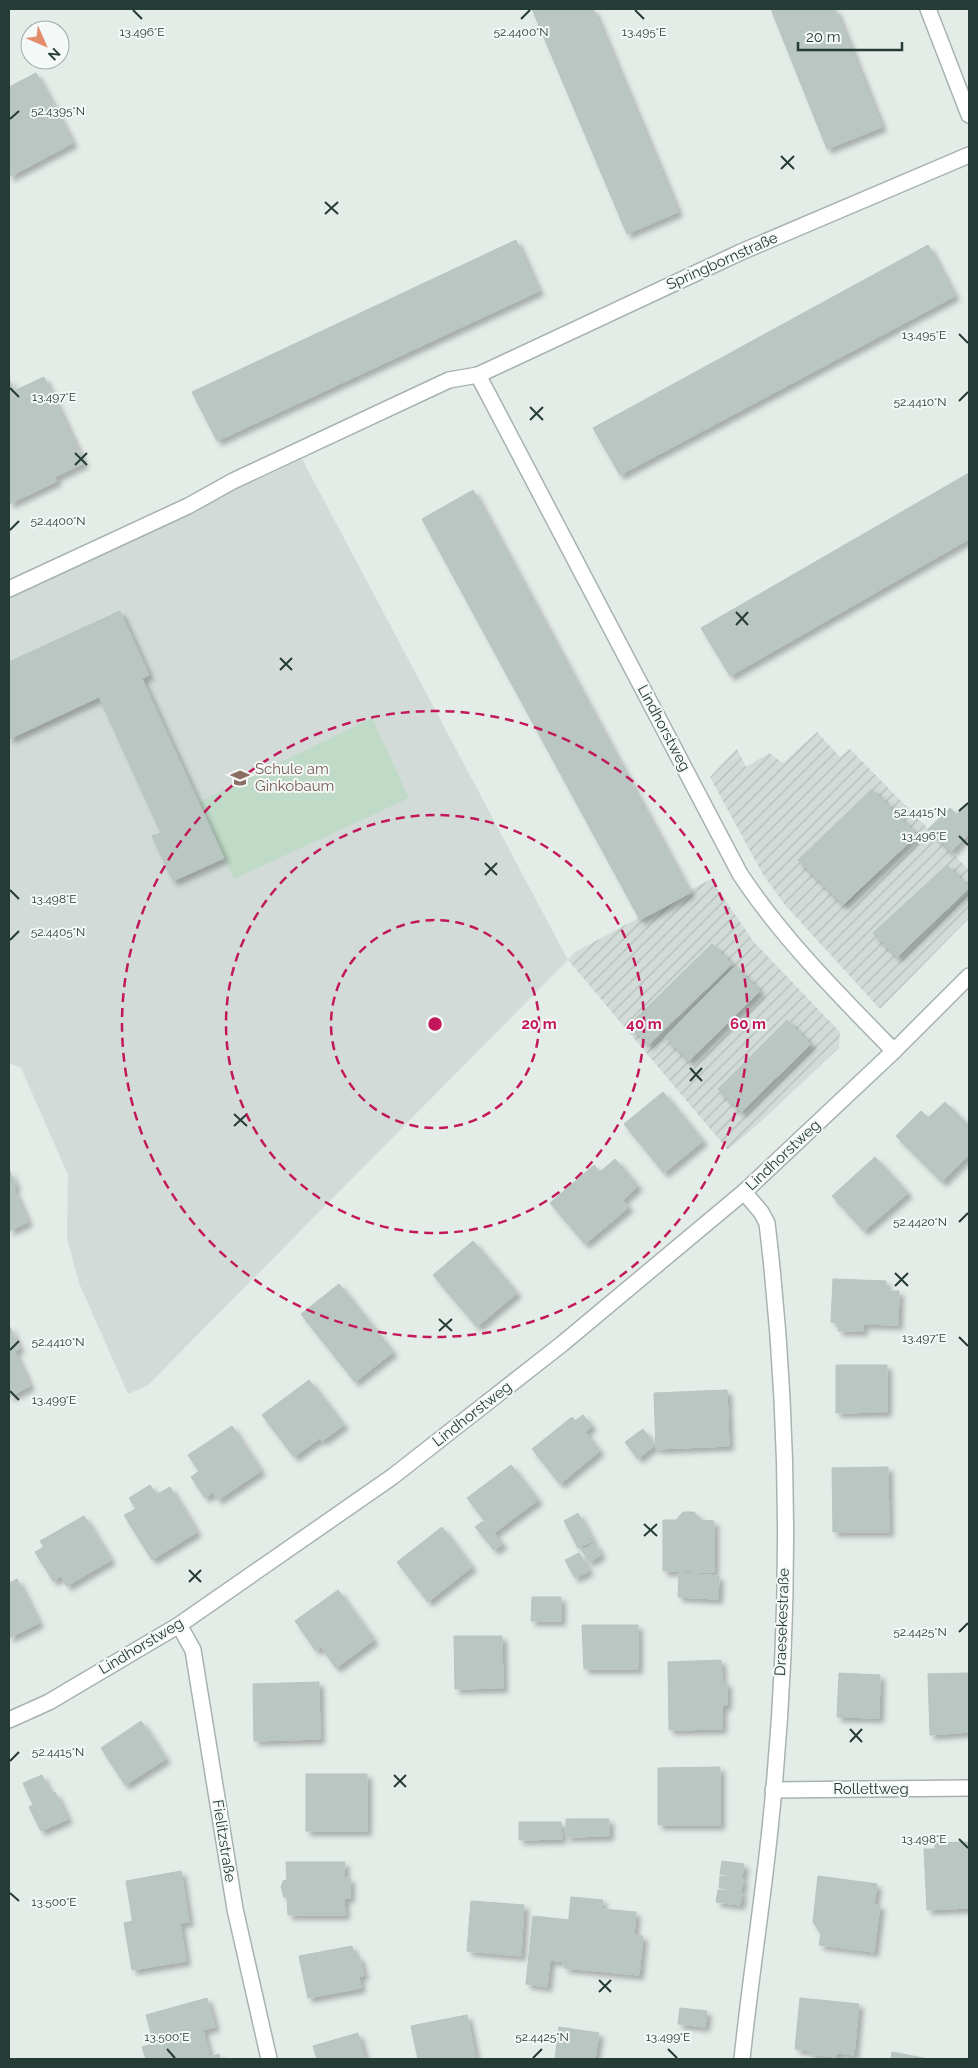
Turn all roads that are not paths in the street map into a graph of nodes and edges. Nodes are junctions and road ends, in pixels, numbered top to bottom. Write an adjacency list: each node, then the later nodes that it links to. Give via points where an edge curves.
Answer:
1 (928, 9): 2 (street)
2 (969, 115)
3 (969, 155): 4 (street, Springbornstraße, via 741,252)
4 (478, 375): 5 (street, Springbornstraße, via 449,380); 7 (street, Lindhorstweg, via 740,874 761,906 813,967)
5 (9, 589)
6 (969, 976): 7 (street, Lindhorstweg)
7 (894, 1051): 8 (street, Lindhorstweg)
8 (744, 1192): 9 (street, Lindhorstweg, via 562,1344 392,1477); 12 (street, Draesekestraße, via 767,1223 777,1324 785,1512)
9 (178, 1625): 10 (street, Lindhorstweg, via 49,1702); 13 (street, Fielitzstraße, via 193,1650 235,1909)
10 (9, 1720)
11 (969, 1788): 12 (street, Rollettweg)
12 (773, 1790): 14 (street, Draesekestraße)
13 (268, 2059)
14 (742, 2059)

